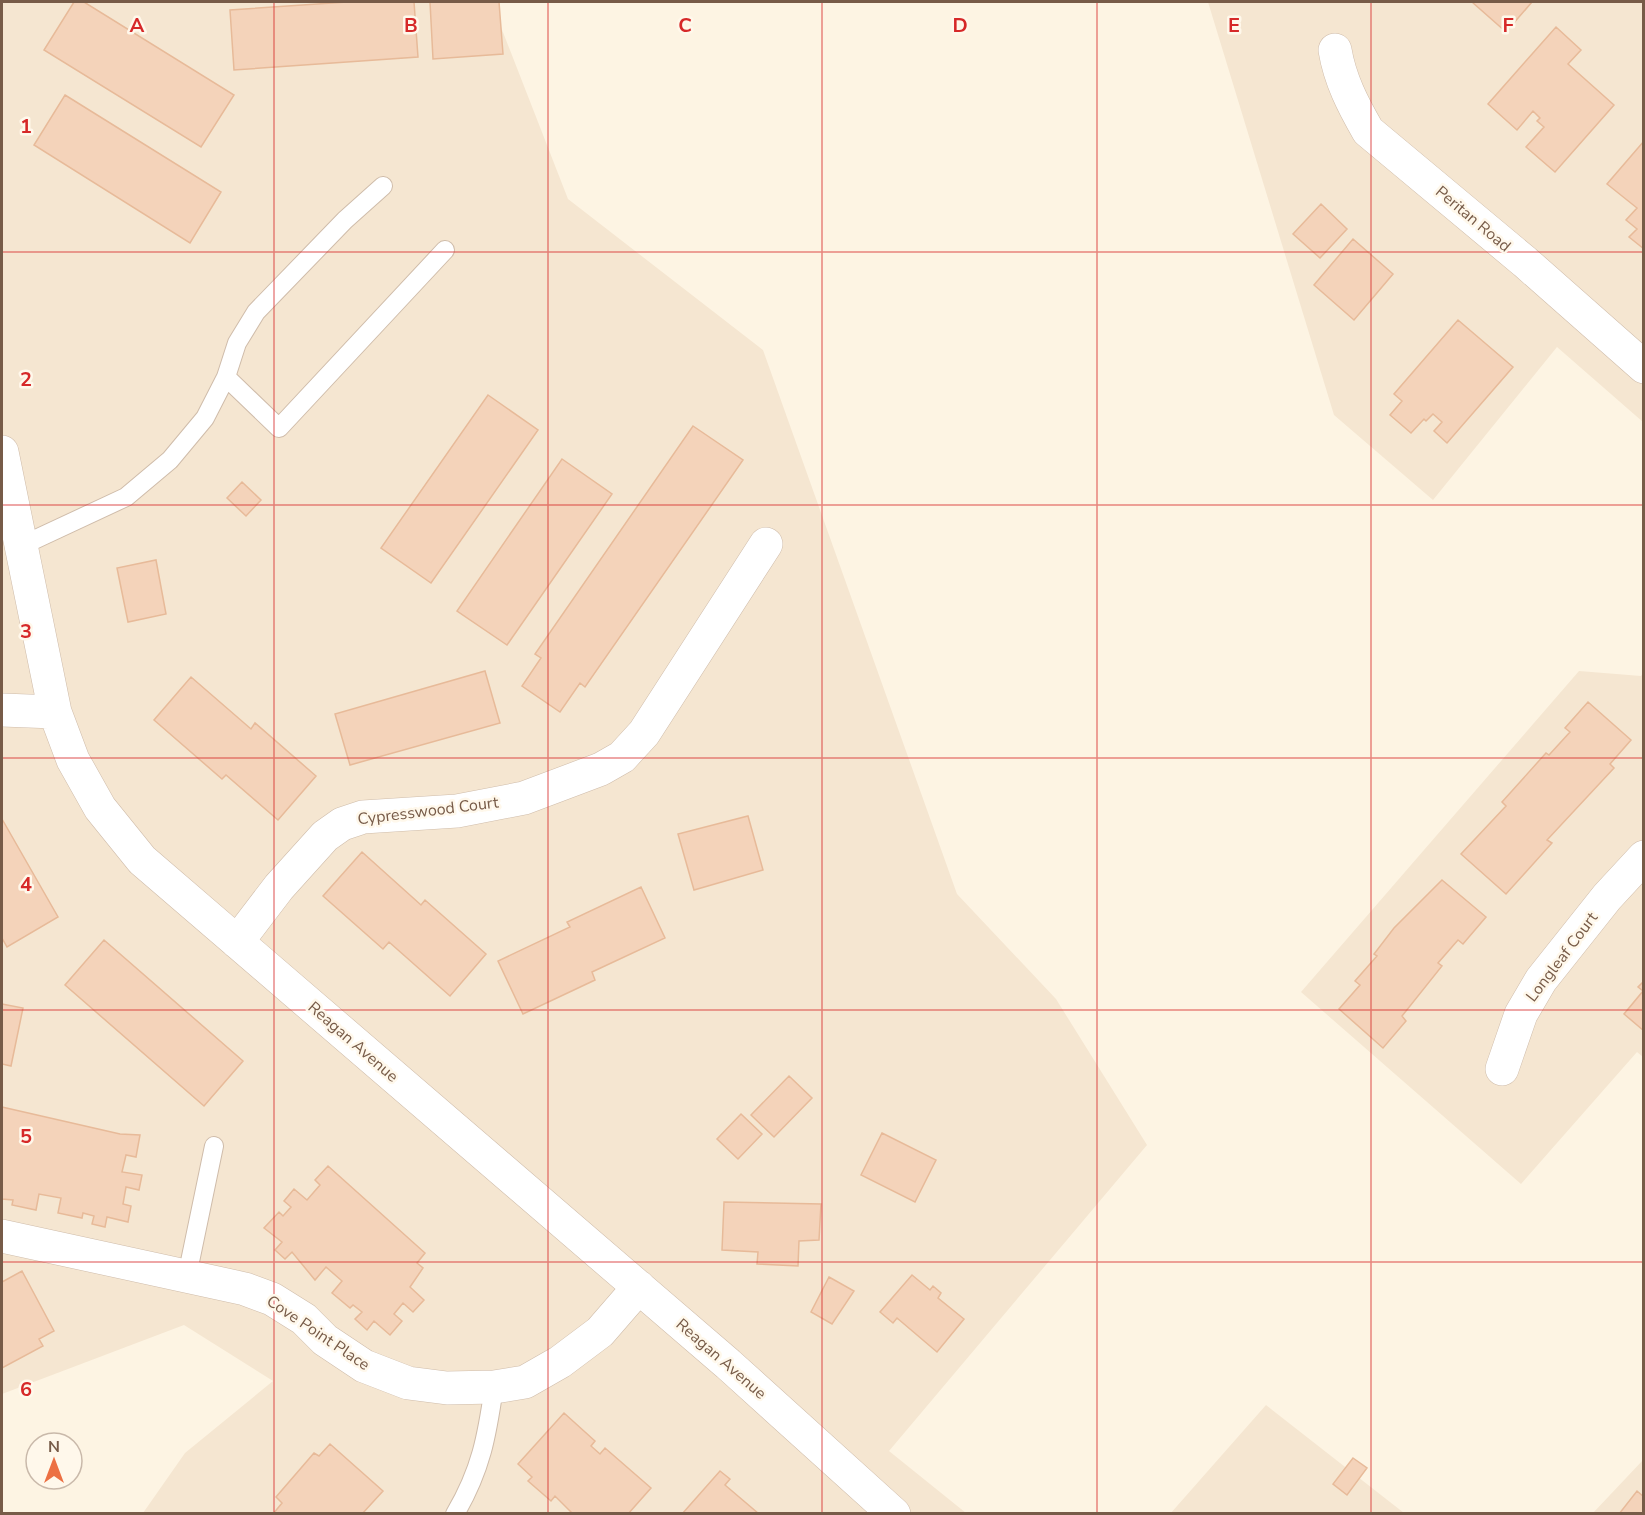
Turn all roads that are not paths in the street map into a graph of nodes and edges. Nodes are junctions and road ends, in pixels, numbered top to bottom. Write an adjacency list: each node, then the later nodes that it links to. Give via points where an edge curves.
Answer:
1 (1335, 50): 4 (street, Peritan Road, via 1352,104 1368,131)
2 (383, 186): 5 (lane, via 256,312 237,343)
3 (445, 250): 5 (lane, via 279,428)
4 (1644, 367)
5 (226, 377): 8 (lane, via 205,418 170,460 135,489)
6 (2, 452): 8 (street, Reagan Avenue)
7 (766, 544): 12 (street, Cypresswood Court, via 644,733 622,757 524,798 457,811 363,817 342,824 317,844)
8 (21, 546): 10 (street, Reagan Avenue)
9 (2, 710): 10 (street)
10 (55, 712): 12 (street, Reagan Avenue, via 73,760 100,808 142,860)
11 (1644, 857): 13 (street, Longleaf Court, via 1541,980 1521,1014)
12 (237, 942): 17 (street, Reagan Avenue)
13 (1502, 1069)
14 (214, 1146): 16 (lane)
15 (2, 1236): 16 (street, Cove Point Place)
16 (187, 1276): 18 (street, Cove Point Place, via 272,1299 364,1366 408,1383 447,1388)
17 (639, 1287): 18 (street, Cove Point Place, via 600,1332 560,1362 525,1382); 20 (street, Reagan Avenue)
18 (495, 1387): 19 (lane, via 487,1438 470,1488)
19 (454, 1514)
20 (894, 1514)

